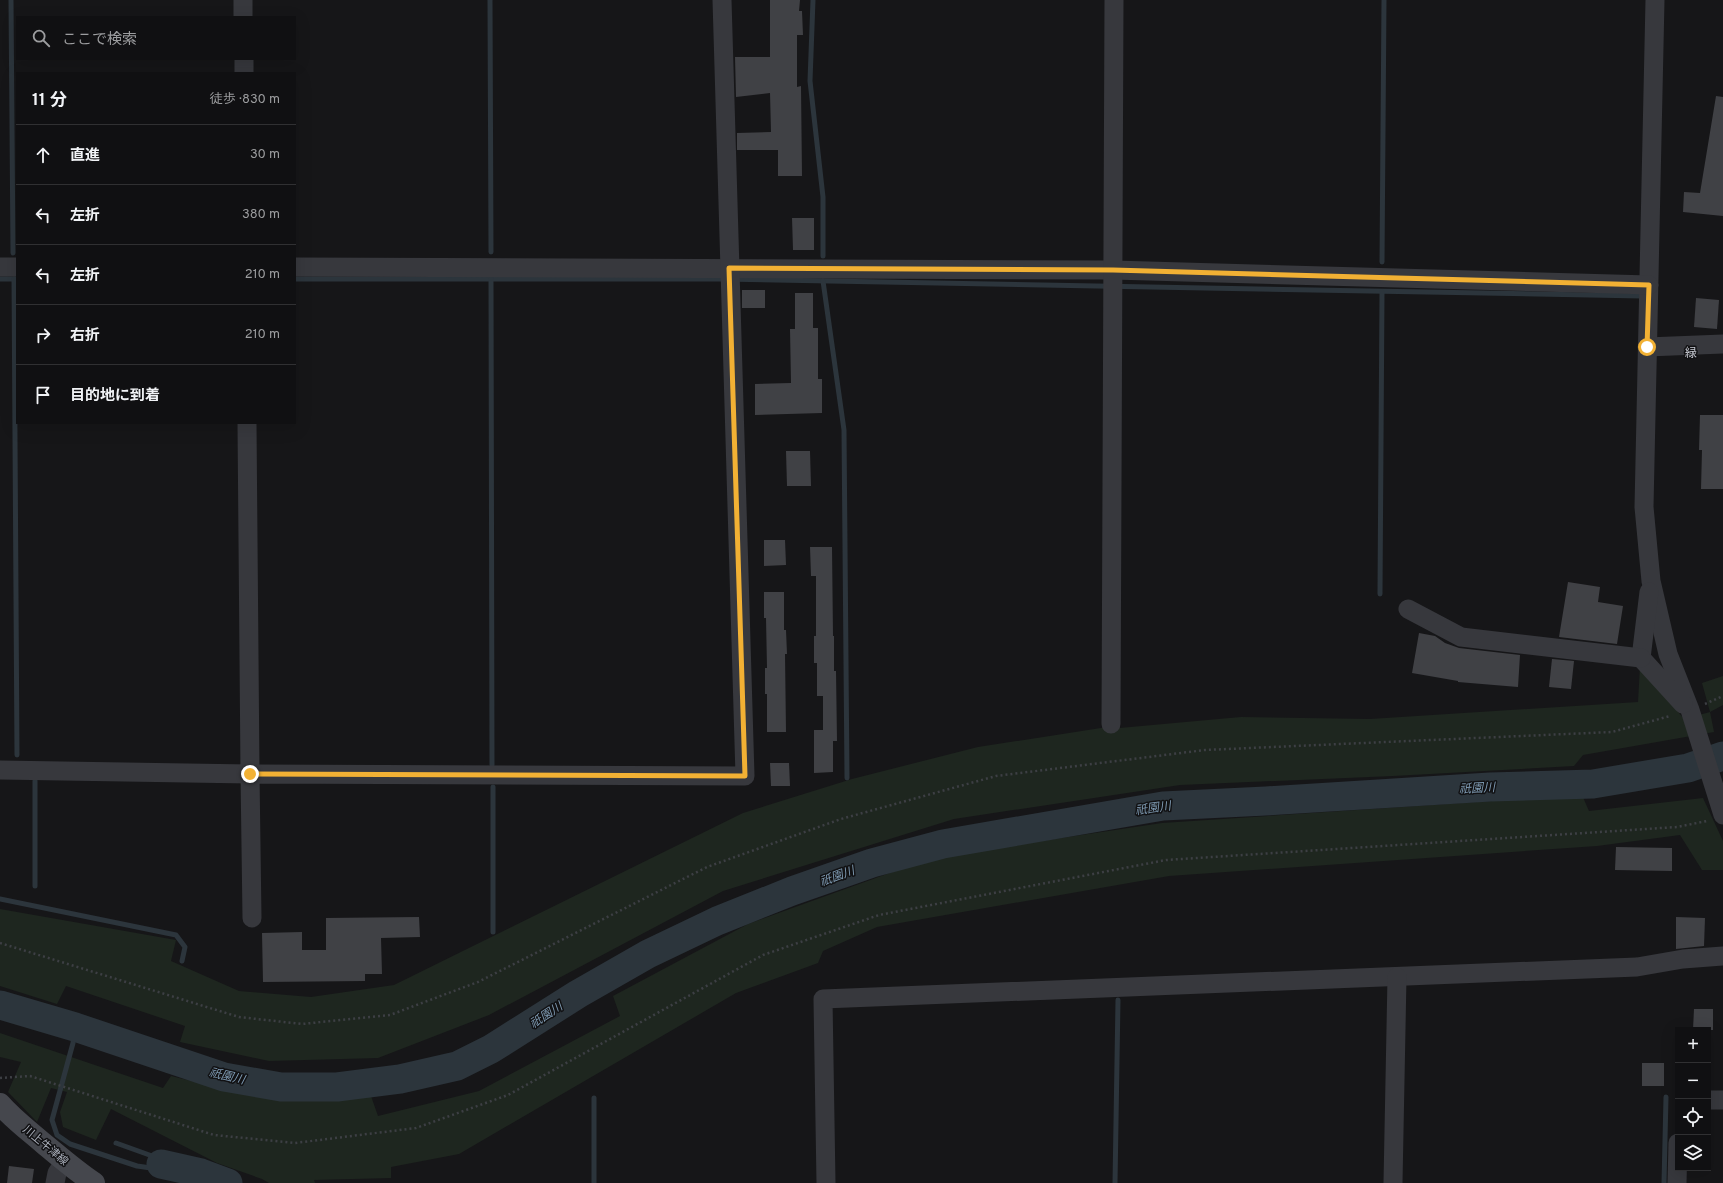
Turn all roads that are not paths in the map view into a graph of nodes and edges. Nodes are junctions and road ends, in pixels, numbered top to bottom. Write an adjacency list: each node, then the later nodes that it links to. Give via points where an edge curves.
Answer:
1 (243, 0): 5 (street)
2 (722, 0): 11 (street)
3 (1114, 0): 12 (street)
4 (1655, 0): 13 (street)
5 (243, 16)
6 (244, 60): 7 (street)
7 (244, 72)
8 (0, 267): 9 (street)
9 (16, 267)
10 (296, 267): 11 (street)
11 (729, 268): 12 (street); 23 (street, via 745,776)
12 (1113, 270): 13 (street); 21 (street)
13 (1649, 285): 15 (street)
14 (1723, 344): 15 (street)
15 (1647, 347): 17 (street, via 1644,507)
16 (247, 424): 23 (street)
17 (1651, 581): 19 (street); 20 (street, via 1668,654)
18 (1408, 609): 19 (street, via 1461,637)
19 (1640, 658): 20 (street)
20 (1690, 710): 24 (street)
21 (1111, 724)
22 (0, 770): 23 (street)
23 (250, 774): 25 (street)
24 (1715, 818)
25 (252, 918)
26 (1723, 956): 27 (street, via 1682,959 1637,967)
27 (1397, 977): 35 (street, via 823,999); 36 (street)
28 (1711, 1100): 29 (street)
29 (1723, 1100)
30 (0, 1104): 31 (main road, 川上牛津線)
31 (65, 1161): 33 (street, via 57,1173); 34 (main road, 川上牛津線)
32 (1678, 1171): 37 (street)
33 (55, 1183)
34 (94, 1183)
35 (826, 1183)
36 (1393, 1183)
37 (1678, 1183)

